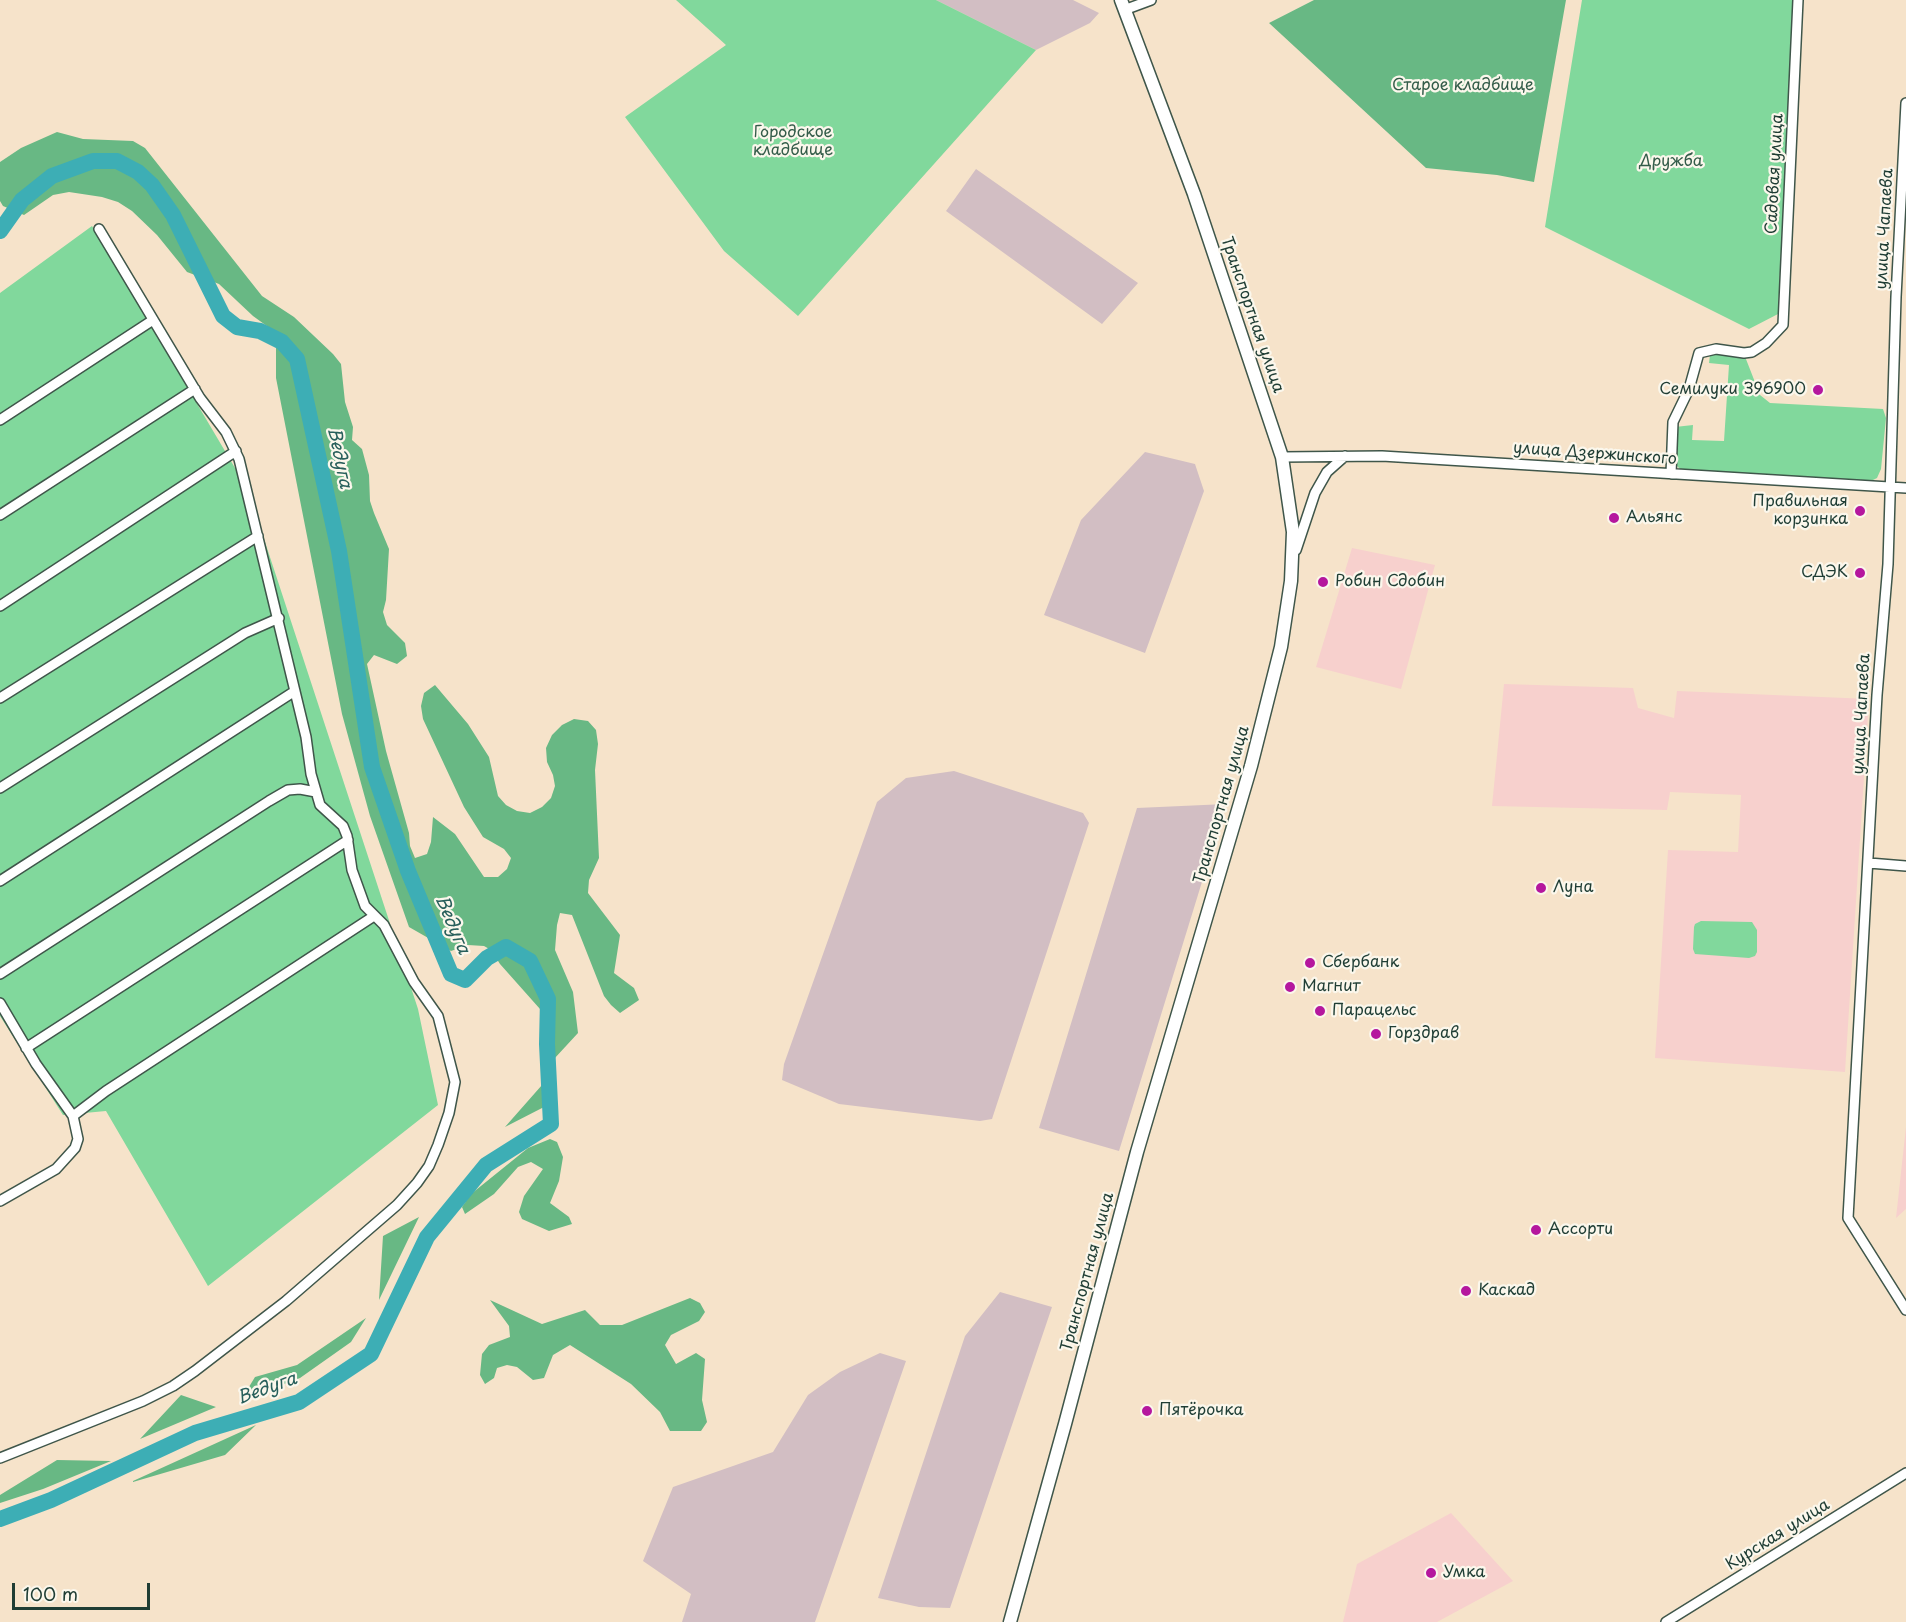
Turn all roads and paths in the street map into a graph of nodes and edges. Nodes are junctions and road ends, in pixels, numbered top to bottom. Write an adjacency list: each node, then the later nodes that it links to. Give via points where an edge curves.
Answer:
1 (1151, 0): 3 (street)
2 (1798, 0): 12 (street, Садовая улица, via 1783,325 1752,352 1716,349 1699,353 1689,389 1673,422)
3 (1123, 5): 11 (main road, Транспортная улица, via 1194,194)
4 (1906, 105): 13 (street, улица Чапаева)
5 (99, 229): 6 (street)
6 (153, 320): 7 (street); 8 (street)
7 (195, 389): 9 (street); 15 (street)
8 (0, 420)
9 (236, 451): 16 (street); 18 (street)
10 (1345, 456): 11 (street, улица Дзержинского); 12 (street, улица Дзержинского); 17 (street, via 1314,493)
11 (1282, 457): 17 (main road, Транспортная улица, via 1293,532)
12 (1671, 474): 13 (street, улица Дзержинского)
13 (1891, 487): 14 (street, улица Дзержинского); 25 (street, улица Чапаева)
14 (1906, 488)
15 (0, 515)
16 (258, 536): 19 (street); 21 (street)
17 (1292, 567): 37 (main road, Транспортная улица, via 1281,647 1251,766 1137,1152)
18 (0, 606)
19 (279, 618): 20 (street); 22 (street, via 245,633)
20 (295, 691): 23 (street); 27 (street)
21 (0, 698)
22 (0, 789)
23 (316, 792): 24 (street, via 320,805 343,826); 29 (street, via 288,790)
24 (348, 840): 28 (street, via 358,890 364,906); 31 (street)
25 (1869, 863): 26 (street); 34 (street, улица Чапаева, via 1848,1218)
26 (1906, 866)
27 (0, 881)
28 (374, 915): 32 (street); 35 (street, via 384,925 414,982 438,1016 455,1082 449,1113 429,1166 397,1205 286,1301 173,1386)
29 (0, 974)
30 (0, 1003): 31 (street)
31 (26, 1048): 32 (street)
32 (72, 1116): 33 (street, via 78,1139 68,1157 56,1169)
33 (0, 1201)
34 (1906, 1310)
35 (0, 1458)
36 (1906, 1473): 38 (street, Курская улица)
37 (1010, 1622)
38 (1666, 1622)

